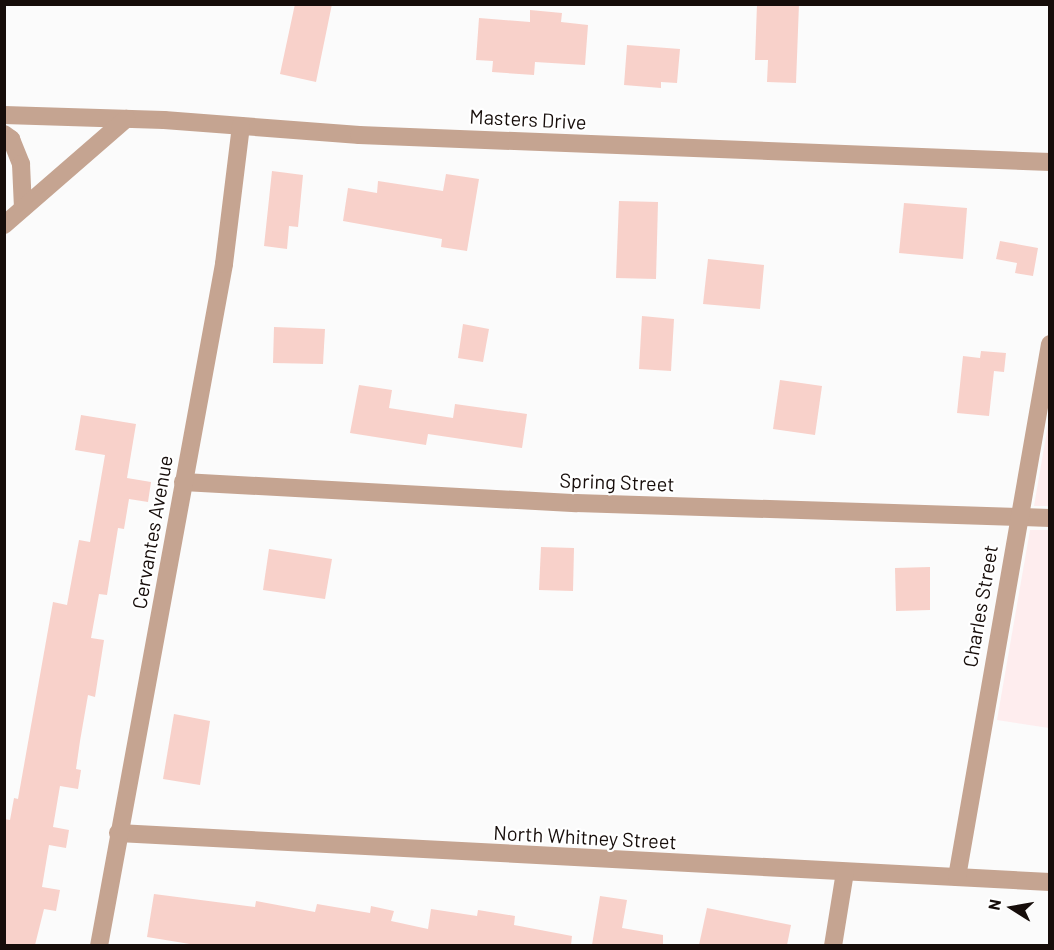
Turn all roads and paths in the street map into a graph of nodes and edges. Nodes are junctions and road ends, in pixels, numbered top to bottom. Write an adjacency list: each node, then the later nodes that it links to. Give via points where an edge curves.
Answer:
1 (4, 115): 2 (street, Masters Drive)
2 (126, 119): 3 (street, Masters Drive); 6 (street)
3 (241, 126): 5 (street, Masters Drive, via 720,151); 9 (street, Cervantes Avenue, via 224,264)
4 (4, 134): 6 (street, via 11,139 21,164)
5 (1050, 162)
6 (23, 208): 7 (street)
7 (4, 225)
8 (1050, 344): 10 (street, Charles Street)
9 (183, 482): 10 (street, Spring Street, via 576,503); 12 (street, Cervantes Avenue)
10 (1018, 517): 11 (street, Spring Street); 14 (street, Charles Street)
11 (1050, 518)
12 (118, 833): 13 (street, North Whitney Street); 16 (street, Cervantes Avenue)
13 (846, 872): 14 (street, North Whitney Street); 17 (street)
14 (957, 877): 15 (street, North Whitney Street)
15 (1050, 882)
16 (99, 945)
17 (833, 945)

